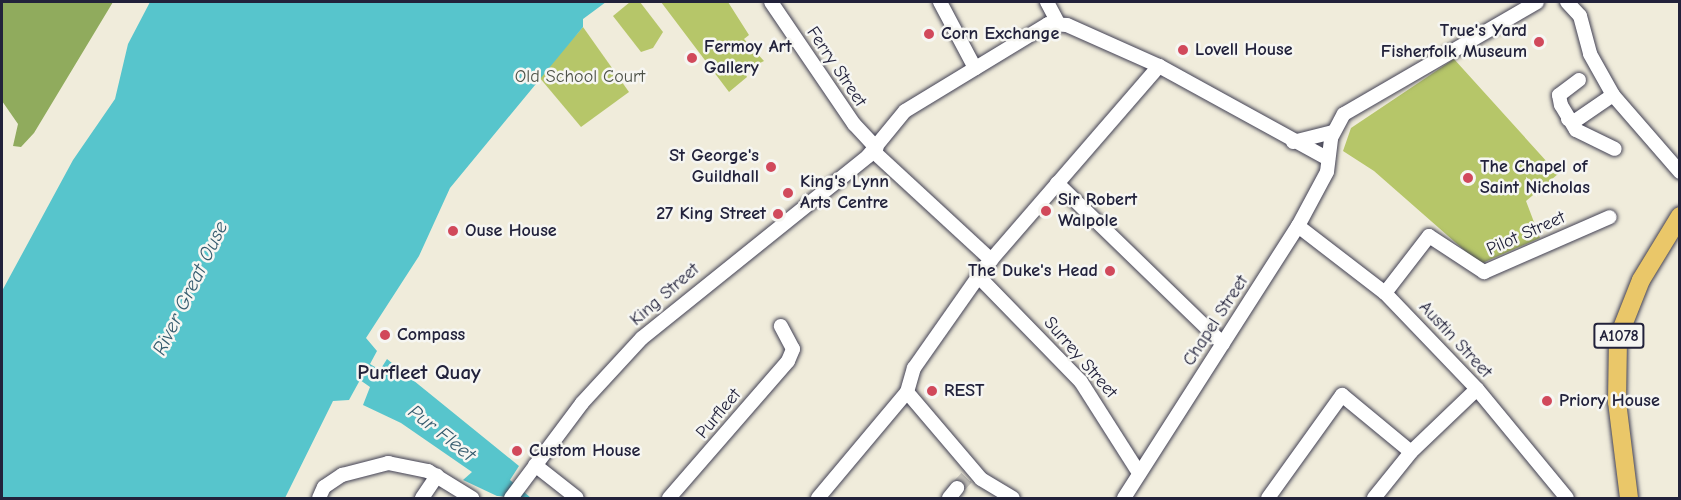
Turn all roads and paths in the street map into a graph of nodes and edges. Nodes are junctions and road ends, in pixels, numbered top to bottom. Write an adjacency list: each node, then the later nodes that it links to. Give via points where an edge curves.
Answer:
1 (771, 2): 16 (street, Ferry Street)
2 (940, 2): 8 (street)
3 (1047, 2): 6 (street)
4 (1537, 2): 12 (street, via 1355,107)
5 (1567, 2): 10 (street, via 1580,16 1590,54)
6 (1058, 23): 7 (street); 8 (street, King Street)
7 (1159, 66): 14 (street); 20 (street)
8 (975, 68): 16 (street, King Street, via 905,111)
9 (1579, 80): 11 (street, via 1559,95)
10 (1613, 95): 11 (street); 13 (street)
11 (1571, 120): 15 (street, via 1587,139)
12 (1333, 132): 14 (street); 18 (street, Chapel Street)
13 (1650, 137): 17 (street); 19 (street)
14 (1293, 142): 18 (street)
15 (1615, 149)
16 (875, 150): 24 (street, Ferry Street); 32 (street, King Street, via 642,338)
17 (1680, 157)
18 (1328, 159): 23 (street, Chapel Street)
19 (1680, 172)
20 (1057, 183): 24 (street); 28 (street)
21 (1680, 216): 47 (main road, A1078, via 1636,289 1618,338 1617,402)
22 (1610, 217): 26 (street, Pilot Street, via 1484,272 1429,236)
23 (1298, 226): 26 (street, Austin Street); 28 (street, Chapel Street)
24 (991, 260): 25 (street)
25 (978, 278): 30 (street, via 914,368); 33 (street, Surrey Street, via 1082,382)
26 (1385, 293): 29 (street, Austin Street)
27 (781, 326): 41 (street, Purfleet, via 799,351)
28 (1223, 344): 33 (street, Chapel Street)
29 (1477, 389): 31 (street); 46 (street, Austin Street)
30 (907, 392): 42 (street); 43 (street, via 971,473)
31 (1411, 452): 44 (street, via 1342,395); 45 (street)
32 (532, 470): 39 (street, King Street); 40 (street)
33 (1139, 473): 35 (street, Chapel Street)
34 (437, 476): 36 (street, via 405,464 379,464 331,481); 37 (street); 38 (street)
35 (1126, 495)
36 (318, 498)
37 (422, 498)
38 (472, 498)
39 (511, 498)
40 (577, 498)
41 (669, 498)
42 (818, 498)
43 (1012, 498)
44 (1268, 498)
45 (1374, 498)
46 (1567, 498)
47 (1629, 498)

